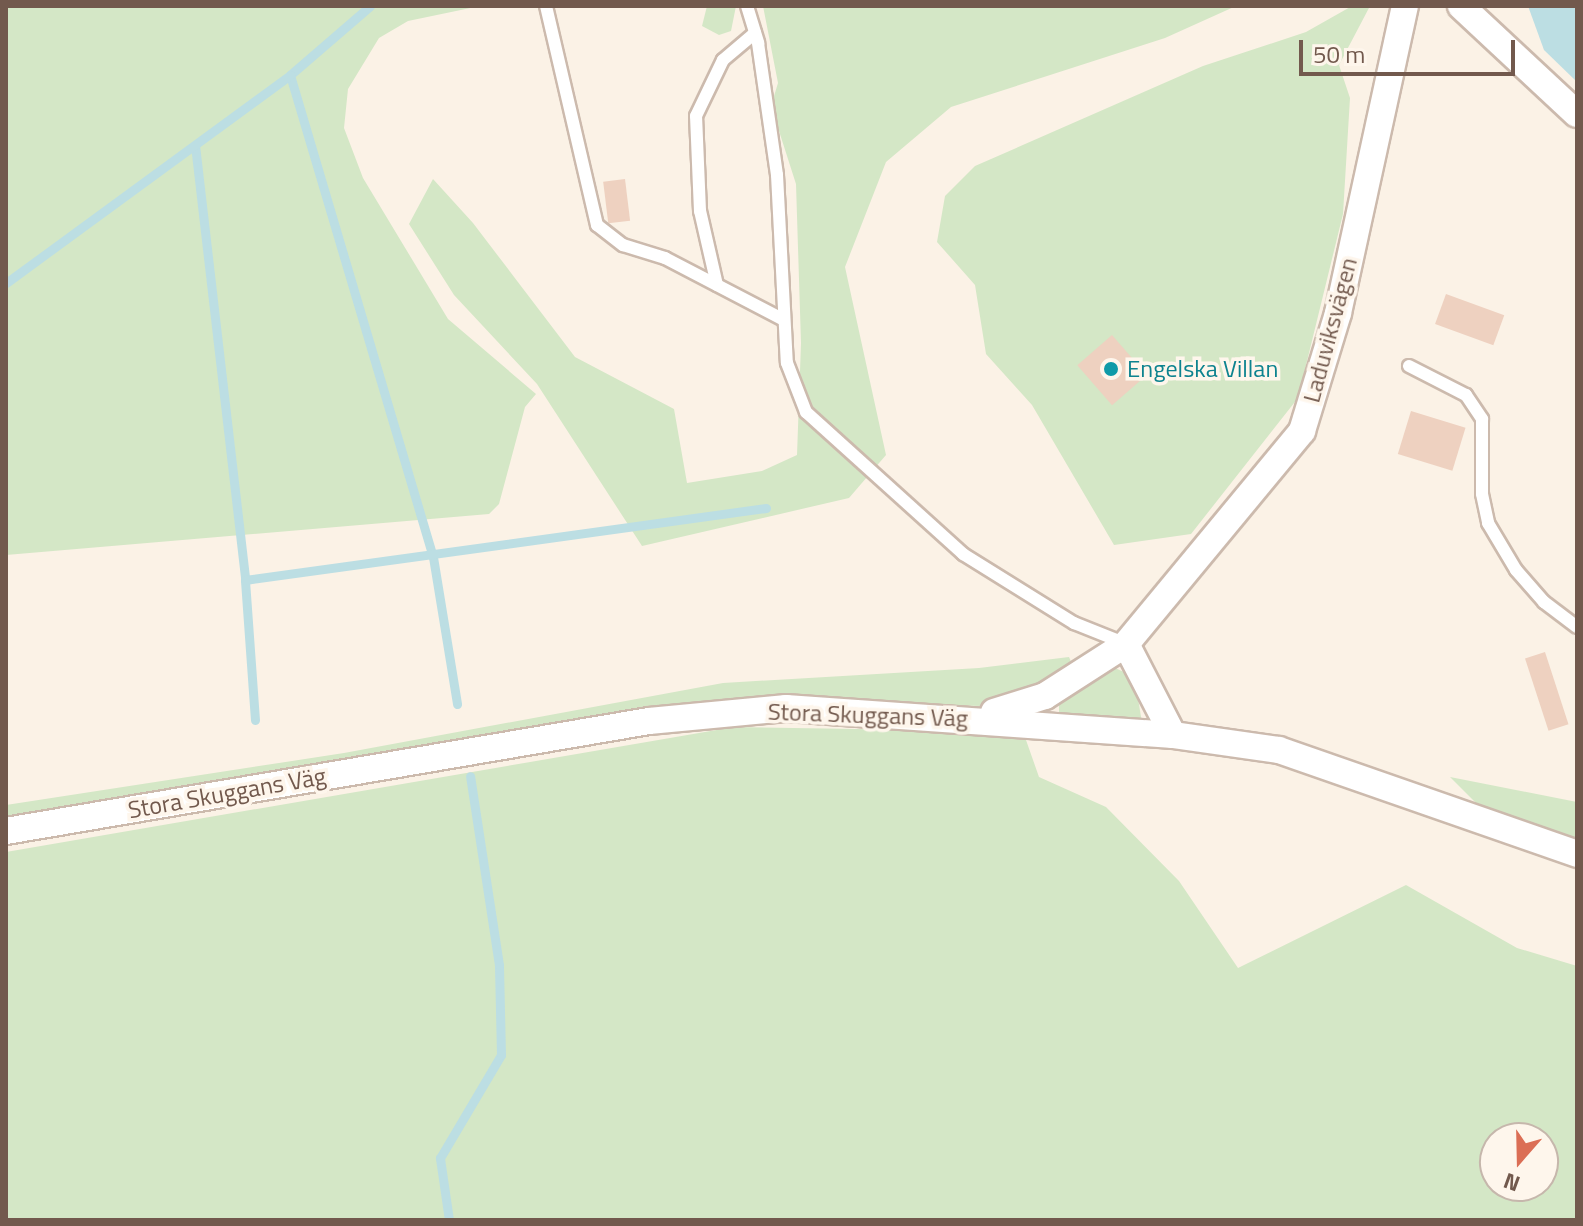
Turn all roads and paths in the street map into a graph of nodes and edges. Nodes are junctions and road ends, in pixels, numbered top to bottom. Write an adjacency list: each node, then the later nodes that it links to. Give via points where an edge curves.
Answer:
1 (546, 6): 7 (lane, via 597,225 623,245 665,258)
2 (747, 6): 5 (lane)
3 (1405, 6): 11 (street, Laduviksvägen, via 1338,313 1302,431)
4 (1461, 6): 6 (street)
5 (755, 33): 7 (lane, via 723,60 696,116 700,211); 8 (lane, via 777,175)
6 (1577, 114)
7 (717, 285): 8 (lane)
8 (784, 320): 11 (lane, via 787,363 806,412 892,494 963,554 1022,592)
9 (1409, 366): 10 (lane, via 1466,395 1482,419 1481,482 1488,523 1516,570 1544,602)
10 (1577, 627)
11 (1126, 644): 12 (street, Laduviksvägen, via 1023,706); 13 (street)
12 (963, 718): 13 (street, Stora Skuggans Väg); 14 (street, Stora Skuggans Väg, via 786,708 649,721)
13 (1173, 735): 15 (street, Stora Skuggans Väg, via 1321,761)
14 (6, 831)
15 (1577, 854)

